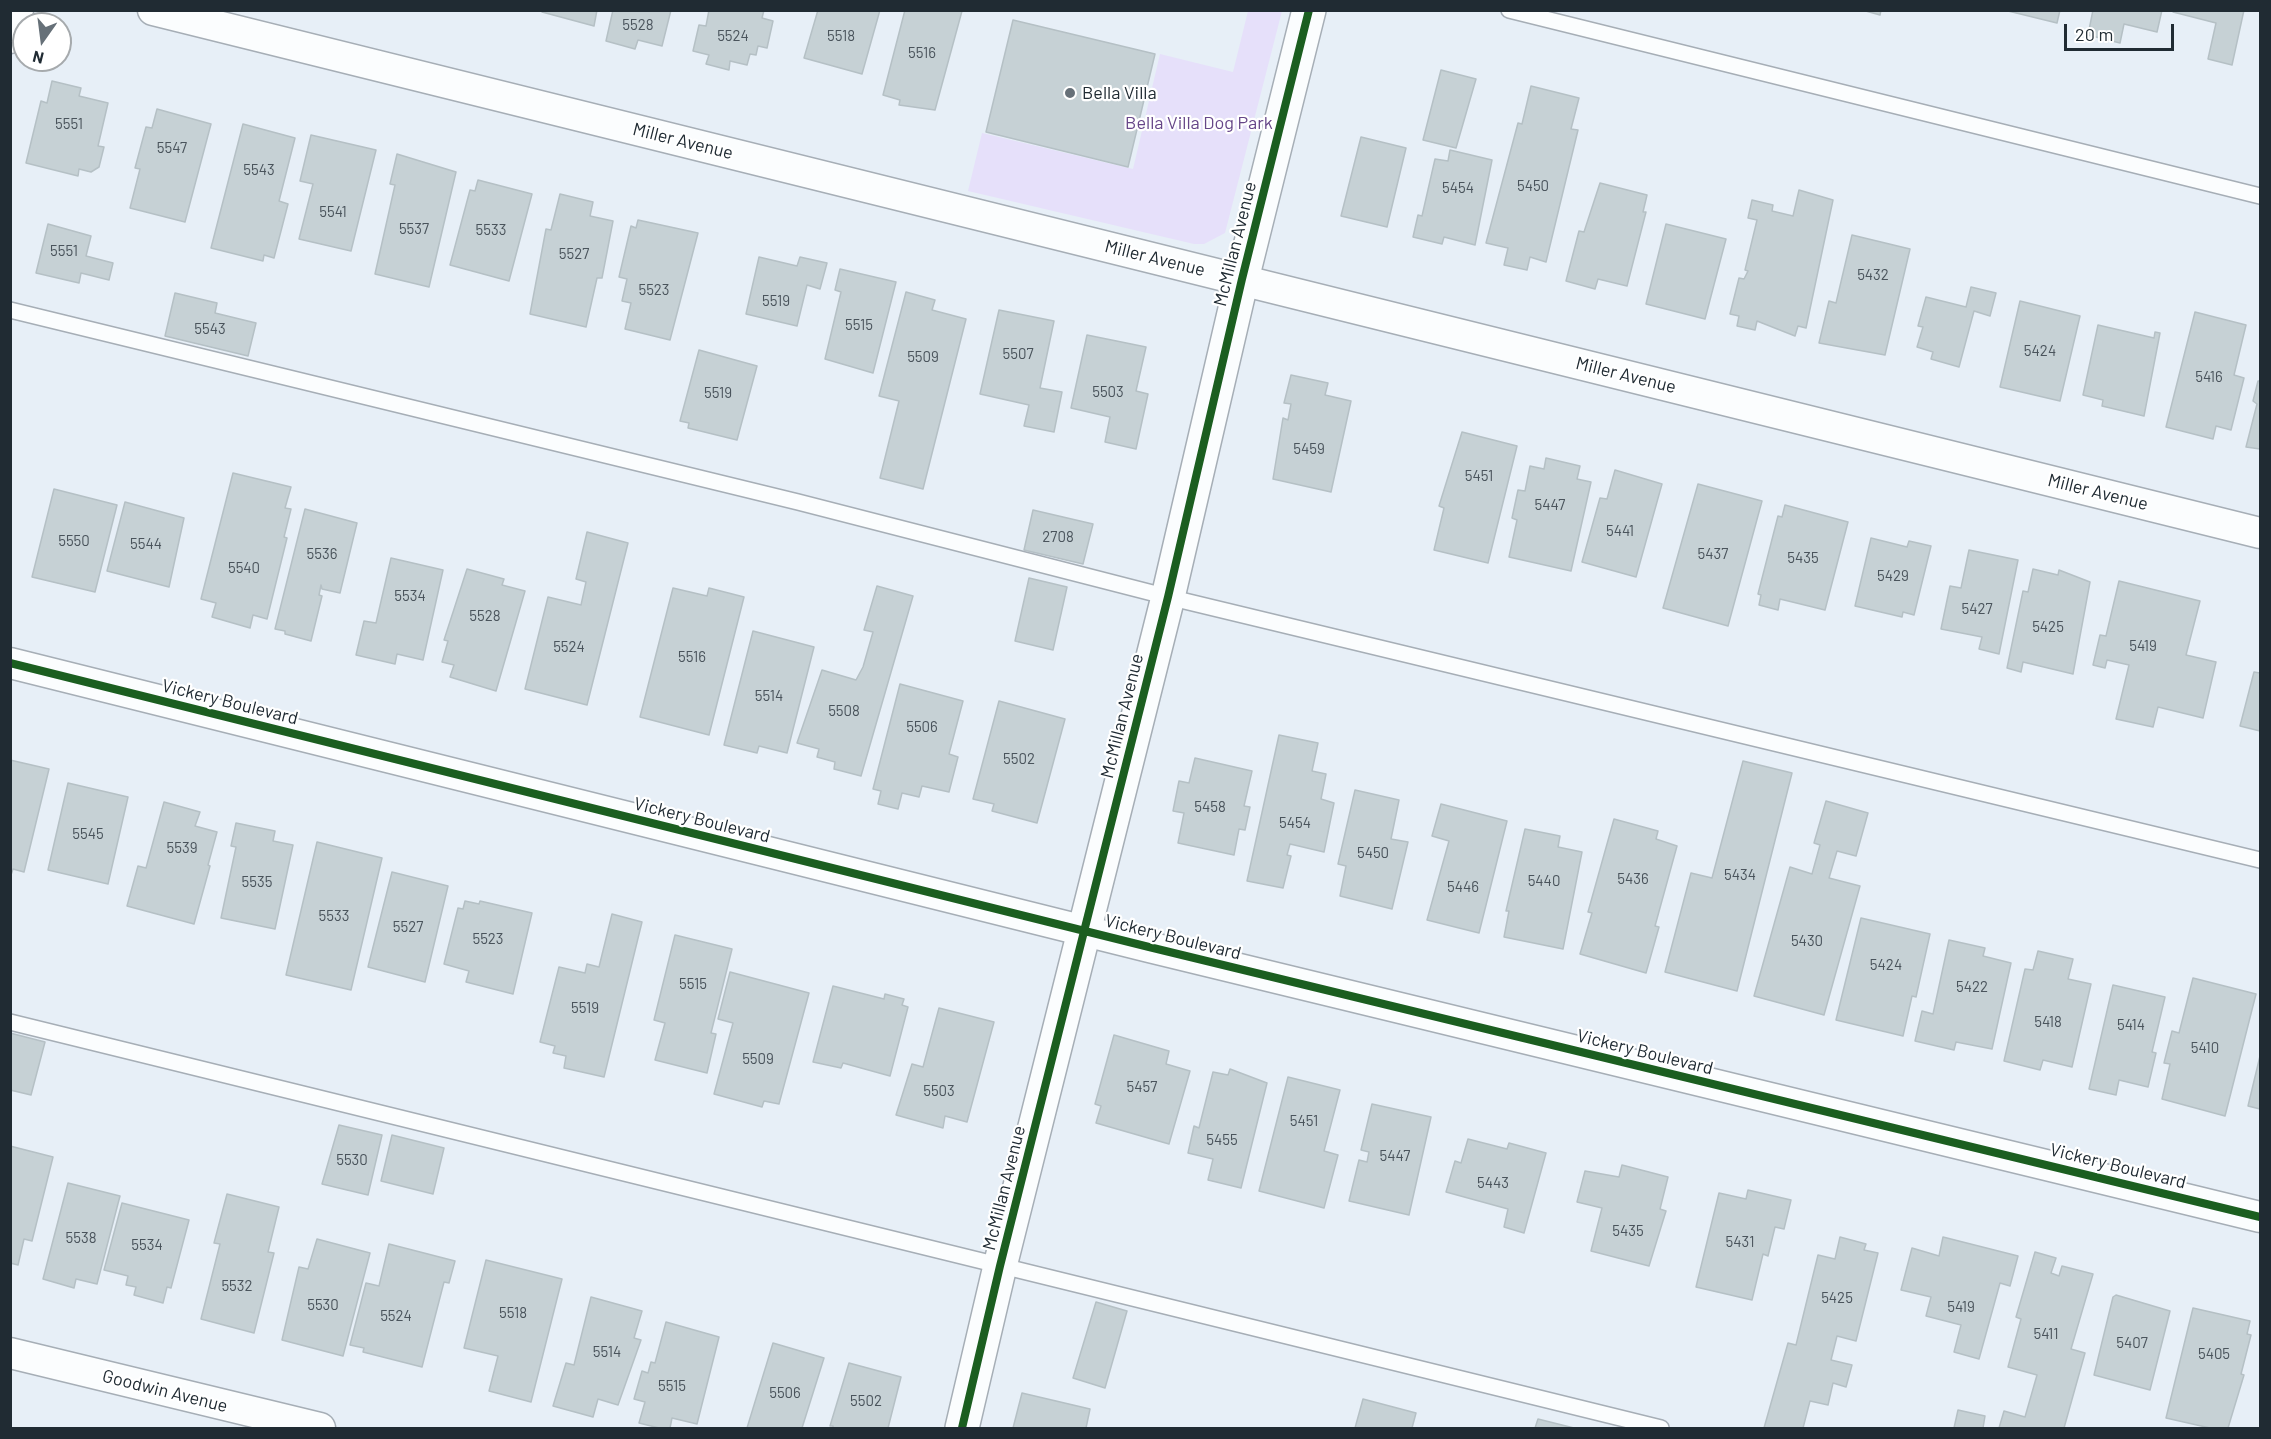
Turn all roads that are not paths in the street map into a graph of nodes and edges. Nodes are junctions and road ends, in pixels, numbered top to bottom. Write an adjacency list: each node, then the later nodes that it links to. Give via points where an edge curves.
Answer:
1 (18, 10): 5 (street)
2 (153, 10): 7 (street, Miller Avenue)
3 (1309, 10): 7 (street, McMillan Avenue)
4 (1509, 10): 6 (lane)
5 (10, 38)
6 (2260, 196)
7 (1242, 279): 9 (street, Miller Avenue); 10 (street, McMillan Avenue)
8 (10, 310): 10 (lane, via 810,504)
9 (2260, 533)
10 (1168, 597): 12 (lane); 13 (street, McMillan Avenue)
11 (10, 663): 13 (street, Vickery Boulevard)
12 (2260, 860)
13 (1084, 931): 15 (street, Vickery Boulevard); 16 (street, McMillan Avenue)
14 (10, 1022): 16 (lane)
15 (2260, 1216)
16 (1000, 1266): 19 (street, McMillan Avenue); 20 (lane)
17 (10, 1353): 18 (street, Goodwin Avenue)
18 (320, 1428)
19 (962, 1428)
20 (1661, 1428)

